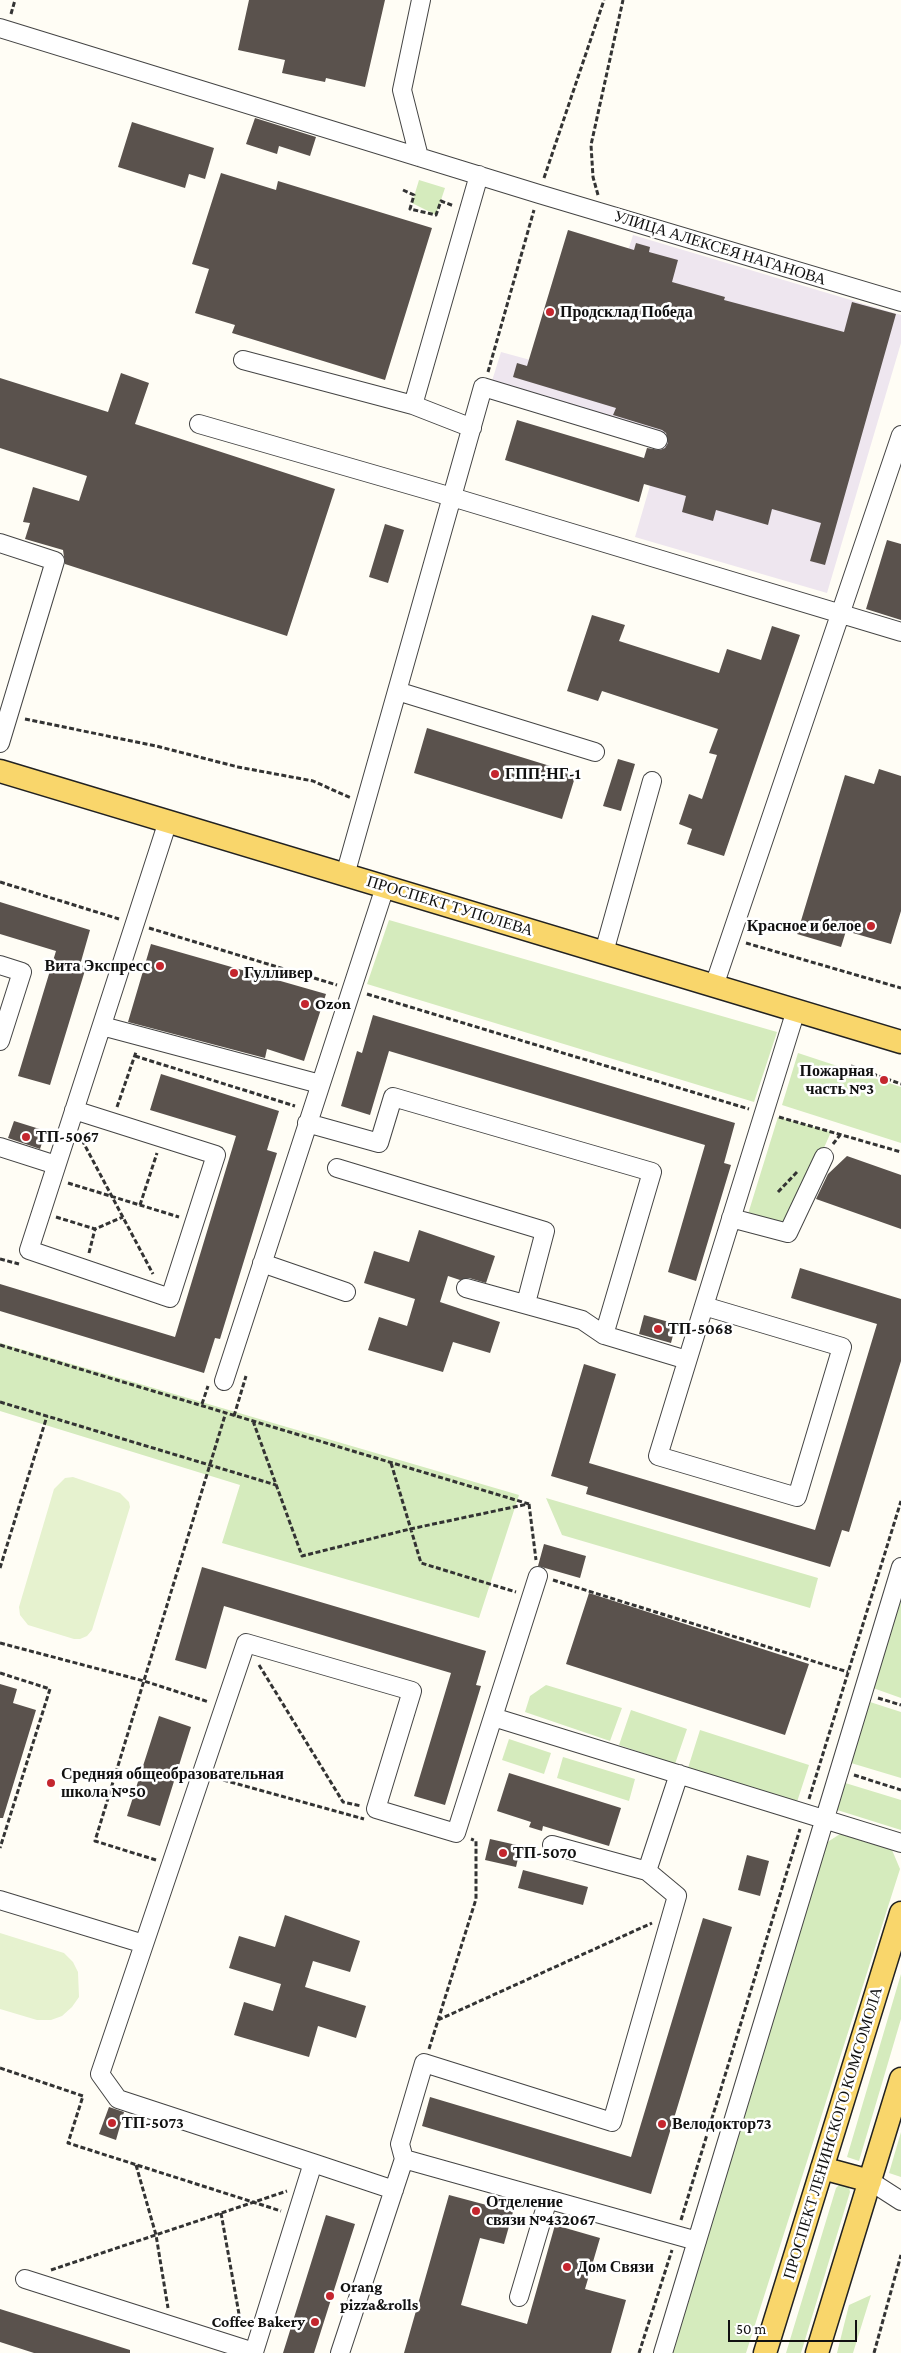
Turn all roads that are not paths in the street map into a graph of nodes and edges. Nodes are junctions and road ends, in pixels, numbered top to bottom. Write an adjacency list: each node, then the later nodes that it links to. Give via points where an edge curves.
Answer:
1 (421, 0): 3 (street, via 402,90)
2 (0, 28): 3 (street, УЛИЦА АЛЕКСЕЯ НАГАНОВА)
3 (418, 157): 4 (street, УЛИЦА АЛЕКСЕЯ НАГАНОВА)
4 (479, 175): 5 (street, УЛИЦА АЛЕКСЕЯ НАГАНОВА); 7 (street)
5 (901, 302)
6 (243, 360): 7 (street)
7 (413, 404): 9 (street)
8 (199, 424): 12 (street)
9 (472, 428): 11 (street, via 483,387); 12 (street)
10 (901, 435): 14 (street)
11 (658, 440)
12 (452, 497): 14 (street); 16 (street)
13 (0, 543): 17 (street, via 55,561)
14 (840, 615): 15 (street); 26 (street)
15 (901, 632)
16 (397, 691): 18 (street); 22 (street)
17 (0, 743)
18 (595, 752)
19 (0, 771): 21 (main road, ПРОСПЕКТ ТУПОЛЕВА)
20 (652, 781): 24 (street)
21 (168, 821): 22 (main road, ПРОСПЕКТ ТУПОЛЕВА); 28 (street)
22 (345, 874): 23 (main road, ПРОСПЕКТ ТУПОЛЕВА)
23 (385, 886): 24 (main road, ПРОСПЕКТ ТУПОЛЕВА); 31 (street)
24 (604, 952): 26 (main road, ПРОСПЕКТ ТУПОЛЕВА)
25 (0, 965): 29 (street, via 22,972)
26 (714, 986): 27 (main road, ПРОСПЕКТ ТУПОЛЕВА)
27 (796, 1010): 30 (main road, ПРОСПЕКТ ТУПОЛЕВА); 38 (street)
28 (102, 1026): 31 (street); 32 (street)
29 (0, 1041)
30 (901, 1042)
31 (320, 1084): 33 (street)
32 (73, 1116): 37 (street); 37 (street, via 216,1155 170,1298 29,1250)
33 (302, 1117): 39 (street); 44 (street, via 379,1143 394,1097 652,1172)
34 (0, 1147): 37 (street)
35 (824, 1157): 38 (street, via 788,1233)
36 (337, 1168): 42 (street, via 545,1230)
37 (54, 1172)
38 (731, 1218): 43 (street)
39 (262, 1262): 41 (street); 46 (street)
40 (466, 1288): 42 (street)
41 (346, 1292)
42 (526, 1303): 44 (street, via 582,1320)
43 (704, 1306): 45 (street); 45 (street, via 842,1347 797,1497 658,1456)
44 (604, 1335): 45 (street)
45 (687, 1360)
46 (216, 1383)
47 (901, 1567): 51 (street)
48 (538, 1576): 49 (street)
49 (493, 1717): 50 (street); 57 (street, via 456,1834 376,1809 412,1691 246,1643)
50 (679, 1774): 51 (street); 54 (street)
51 (825, 1820): 52 (street); 66 (street)
52 (901, 1843)
53 (552, 1844): 54 (street)
54 (647, 1871): 59 (street, via 677,1896 612,2122 424,2063 400,2144)
55 (0, 1900): 57 (street)
56 (901, 1913): 61 (main road, ПРОСПЕКТ ЛЕНИНСКОГО КОМСОМОЛА)
57 (144, 1944): 60 (street, via 100,2074 118,2099)
58 (901, 2079): 62 (main road)
59 (404, 2159): 63 (street); 64 (street)
60 (313, 2163): 63 (street); 67 (street, via 254,2352)
61 (822, 2168): 62 (main road); 71 (main road, ПРОСПЕКТ ЛЕНИНСКОГО КОМСОМОЛА)
62 (870, 2181): 65 (street); 72 (main road)
63 (394, 2190): 69 (street)
64 (548, 2199): 66 (street); 68 (street)
65 (901, 2201)
66 (698, 2240): 70 (street)
67 (25, 2279)
68 (519, 2297)
69 (340, 2353)
70 (663, 2353)
71 (765, 2353)
72 (817, 2353)

